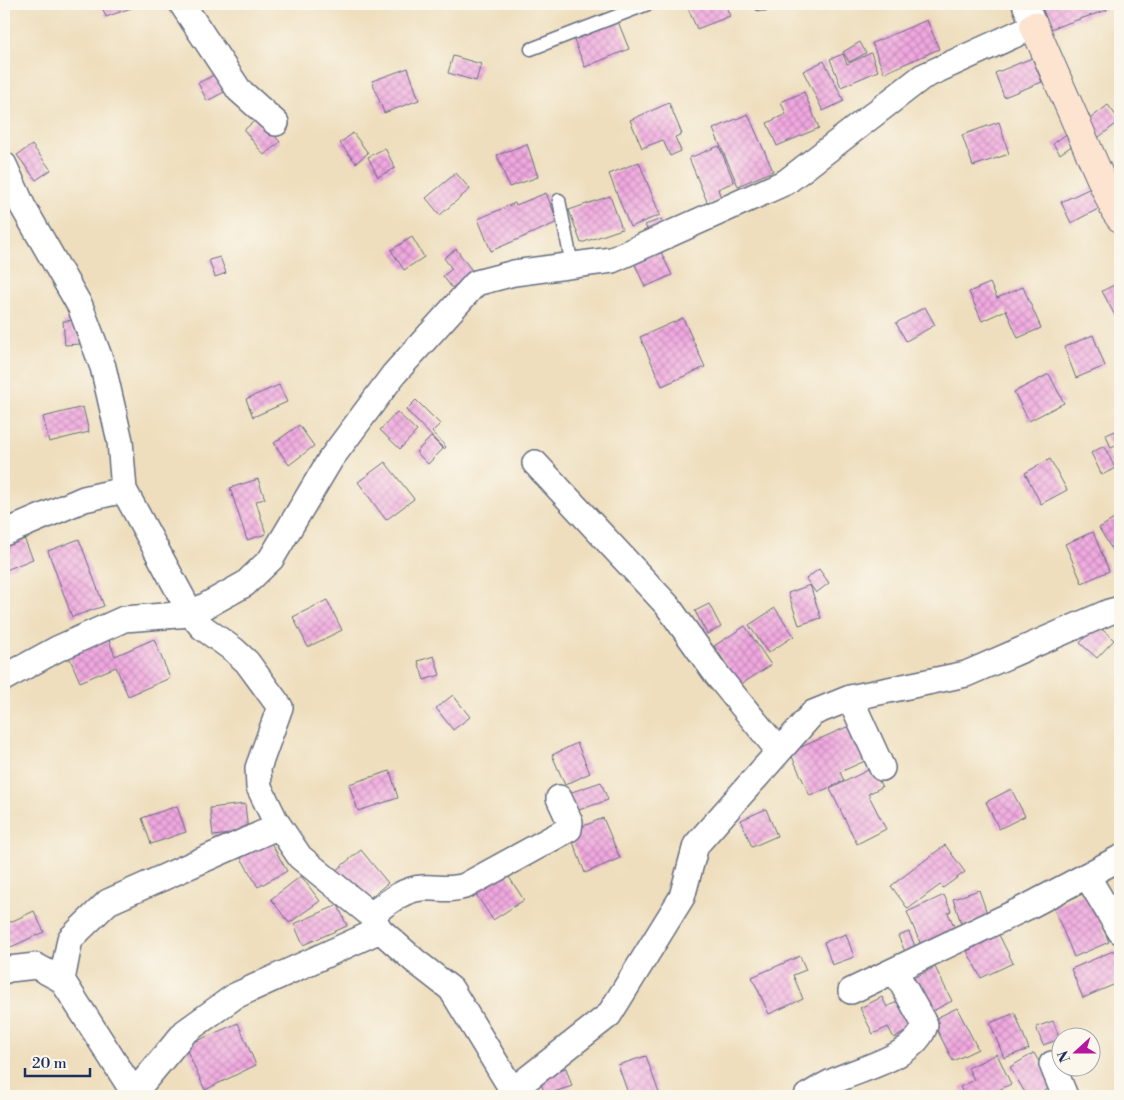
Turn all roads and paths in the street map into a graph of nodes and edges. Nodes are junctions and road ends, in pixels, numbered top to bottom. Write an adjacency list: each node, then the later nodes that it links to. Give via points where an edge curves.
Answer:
1 (182, 4): 7 (street, via 239,90)
2 (648, 4): 6 (lane)
3 (760, 4): 4 (lane)
4 (766, 4)
5 (1029, 15): 10 (street); 11 (street, via 922,77 786,182 612,260)
6 (531, 49)
7 (276, 123)
8 (4, 165): 13 (street, via 23,206 80,306 103,367 120,441)
9 (559, 200): 11 (lane)
10 (1120, 218)
11 (572, 265): 16 (street, via 476,283 394,374 330,460 271,560 245,584)
12 (535, 463): 19 (street, via 667,606 717,675)
13 (124, 490): 14 (street, via 84,499); 16 (street)
14 (4, 533)
15 (1120, 609): 18 (street, via 966,674)
16 (191, 614): 17 (street, via 124,619 57,649); 22 (street, via 202,627 247,662 280,707 258,768 258,787)
17 (4, 678)
18 (850, 698): 19 (street, via 814,712); 20 (street)
19 (779, 751): 32 (street, via 696,845 682,897 609,1016)
20 (882, 768)
21 (559, 798): 25 (street, via 570,822 569,829 465,886 421,888 402,893)
22 (278, 826): 25 (street, via 300,856); 29 (street, via 108,902 70,939)
23 (1120, 858): 24 (street)
24 (1087, 876): 26 (street); 28 (street)
25 (375, 922): 32 (street, via 415,961 451,989); 33 (street, via 235,996 185,1032)
26 (1120, 931)
27 (4, 971): 29 (street, via 36,966)
28 (895, 971): 30 (street); 34 (street, via 924,1025 922,1034 896,1056 832,1081)
29 (62, 980): 33 (street)
30 (851, 991)
31 (1058, 1078): 35 (street)
32 (515, 1093)
33 (135, 1094)
34 (806, 1096)
35 (1065, 1096)

